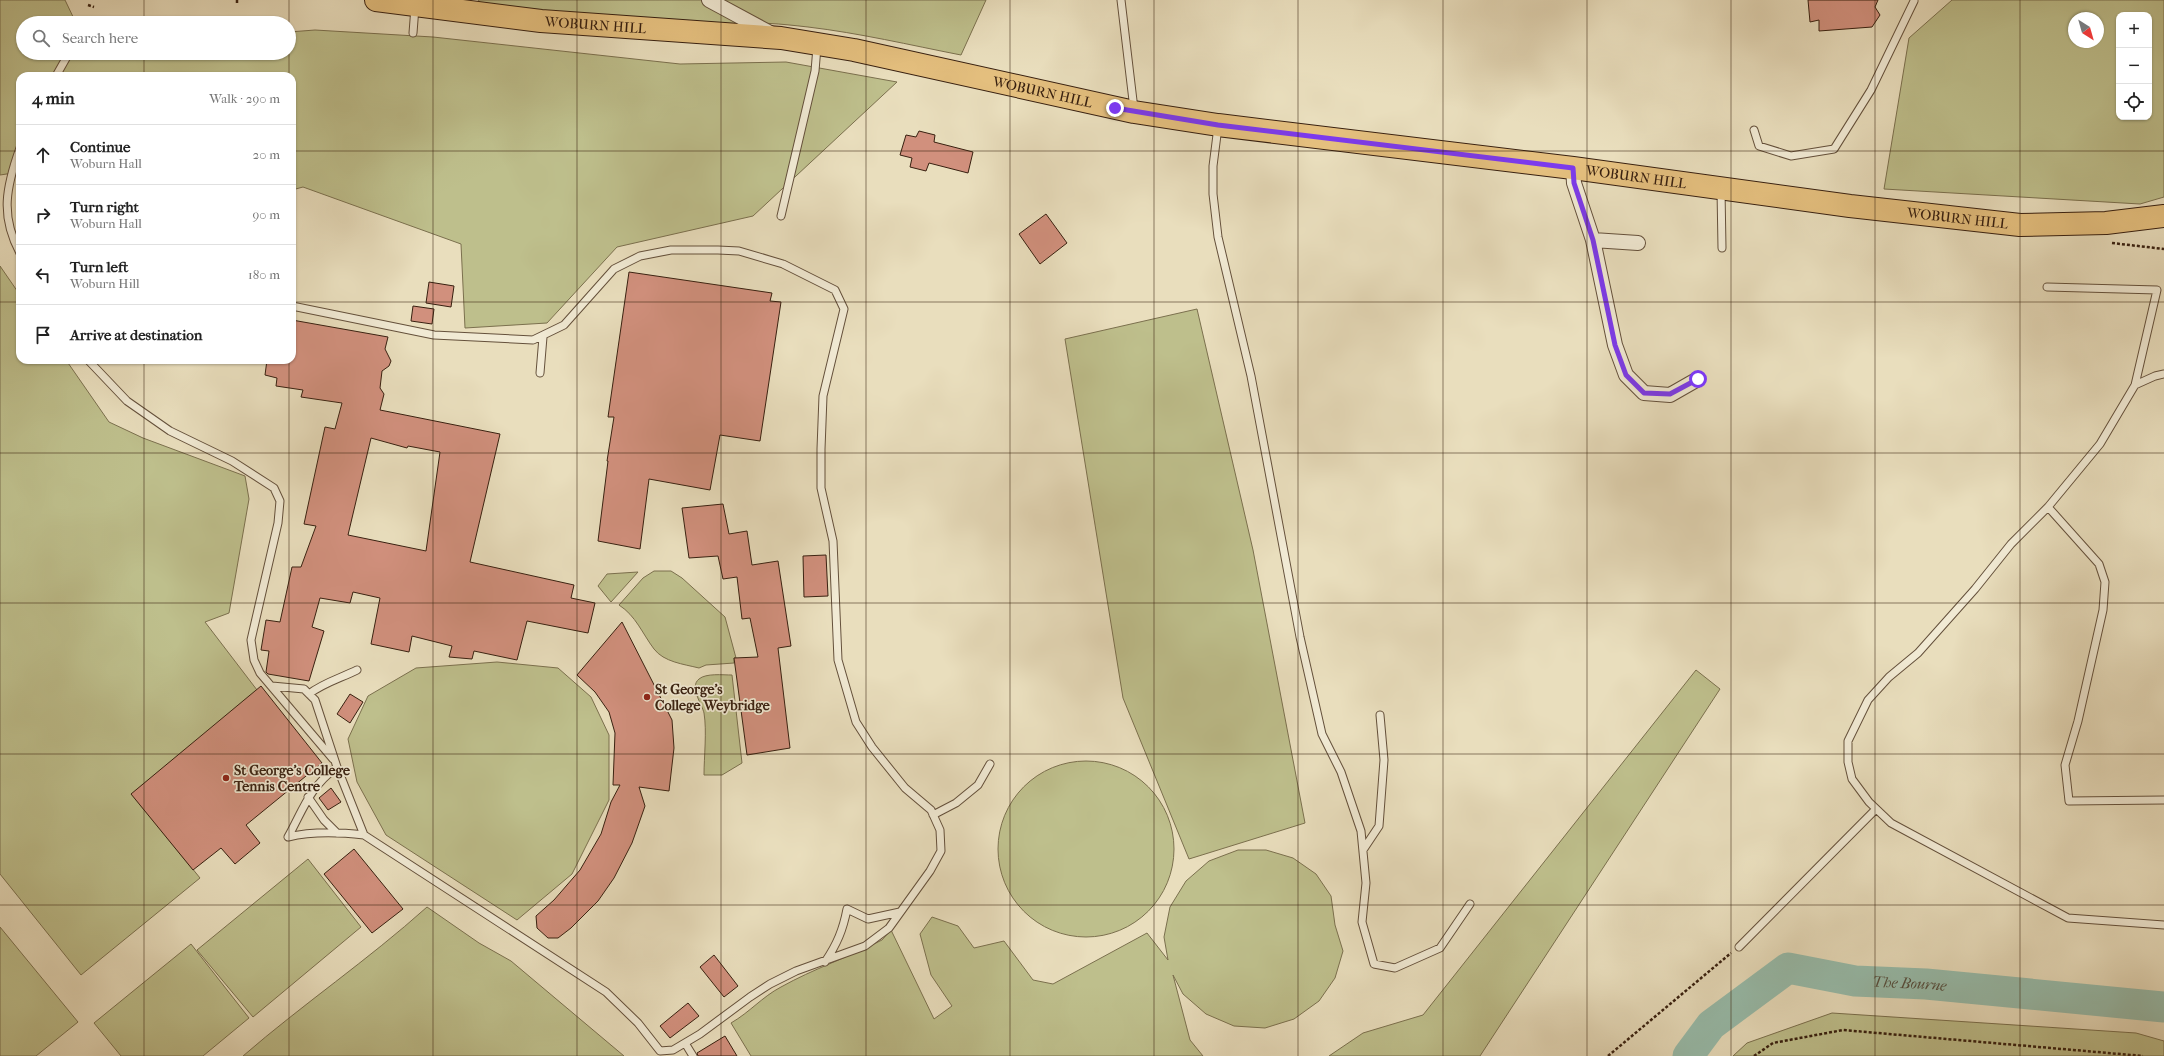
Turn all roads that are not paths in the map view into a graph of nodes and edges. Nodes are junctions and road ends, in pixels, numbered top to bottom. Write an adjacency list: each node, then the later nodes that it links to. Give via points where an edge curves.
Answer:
1 (376, 0): 5 (main road, WOBURN HILL)
2 (709, 0): 7 (street, WOBURN HILL)
3 (1121, 0): 11 (lane)
4 (1914, 1): 13 (lane, via 1871,90 1834,149 1790,156 1759,146)
5 (415, 3): 6 (lane); 7 (main road, WOBURN HILL, via 541,21)
6 (413, 33)
7 (781, 38): 8 (main road, WOBURN HILL)
8 (817, 44): 11 (main road, WOBURN HILL, via 964,73); 17 (lane, via 815,71)
9 (65, 60): 10 (lane)
10 (58, 72)
11 (1134, 112): 12 (main road, WOBURN HILL)
12 (1218, 125): 15 (main road, WOBURN HILL); 45 (lane, via 1213,166 1218,236 1251,376 1300,637 1322,734 1341,772 1362,831)
13 (1754, 130)
14 (16, 160): 19 (lane, via 8,183)
15 (1573, 168): 16 (main road, WOBURN HILL); 20 (street, via 1574,183)
16 (1721, 188): 18 (main road, WOBURN HILL, via 1850,206 2020,225 2106,223); 23 (lane)
17 (781, 216)
18 (2164, 216)
19 (2, 218): 22 (lane)
20 (1593, 240): 21 (street); 30 (street, via 1615,345 1626,375 1644,393 1657,394 1670,394)
21 (1638, 243)
22 (16, 248)
23 (1722, 248)
24 (2047, 287): 31 (lane, via 2156,290)
25 (296, 307): 26 (lane, via 434,335 533,340)
26 (543, 337): 28 (lane); 42 (lane, via 564,326 614,269 640,256 671,250 739,251 783,264 834,290 844,309 823,396 821,488 833,541 838,660 856,722 872,747 905,788 922,801)
27 (92, 364): 34 (lane, via 128,401 170,431 232,461 274,488 280,501 278,523 251,640 254,660 260,673)
28 (540, 373)
29 (2164, 374): 31 (lane)
30 (1698, 379)
31 (2135, 385): 32 (lane, via 2100,444)
32 (2048, 508): 40 (lane, via 2099,564 2105,582 2103,610 2078,721 2065,765 2069,800); 41 (lane, via 2011,544 1918,653 1889,677 1868,700 1848,741 1848,762 1852,779)
33 (357, 670): 35 (lane, via 318,687)
34 (272, 686): 35 (lane, via 304,689); 38 (lane)
35 (309, 694): 38 (lane, via 315,700)
36 (1380, 715): 45 (lane, via 1384,760 1379,826)
37 (990, 764): 42 (lane, via 978,785 956,803)
38 (336, 765): 39 (lane); 44 (lane)
39 (308, 797): 43 (lane); 43 (lane, via 288,837)
40 (2164, 800)
41 (1876, 809): 48 (lane, via 1891,823 2068,918); 49 (lane)
42 (933, 815): 47 (lane, via 940,830 941,851 930,871)
43 (337, 833): 44 (lane)
44 (364, 834): 52 (lane, via 606,992 638,1023 660,1051)
45 (1363, 850): 46 (lane, via 1366,883 1362,922 1374,964 1395,968 1440,948)
46 (1470, 904)
47 (900, 912): 50 (lane, via 889,928 865,946); 50 (lane, via 868,919 846,909 838,944)
48 (2164, 925)
49 (1739, 947)
50 (825, 962): 51 (lane, via 796,971 770,984)
51 (685, 1043): 52 (lane); 53 (lane)
52 (665, 1053)
53 (693, 1056)

